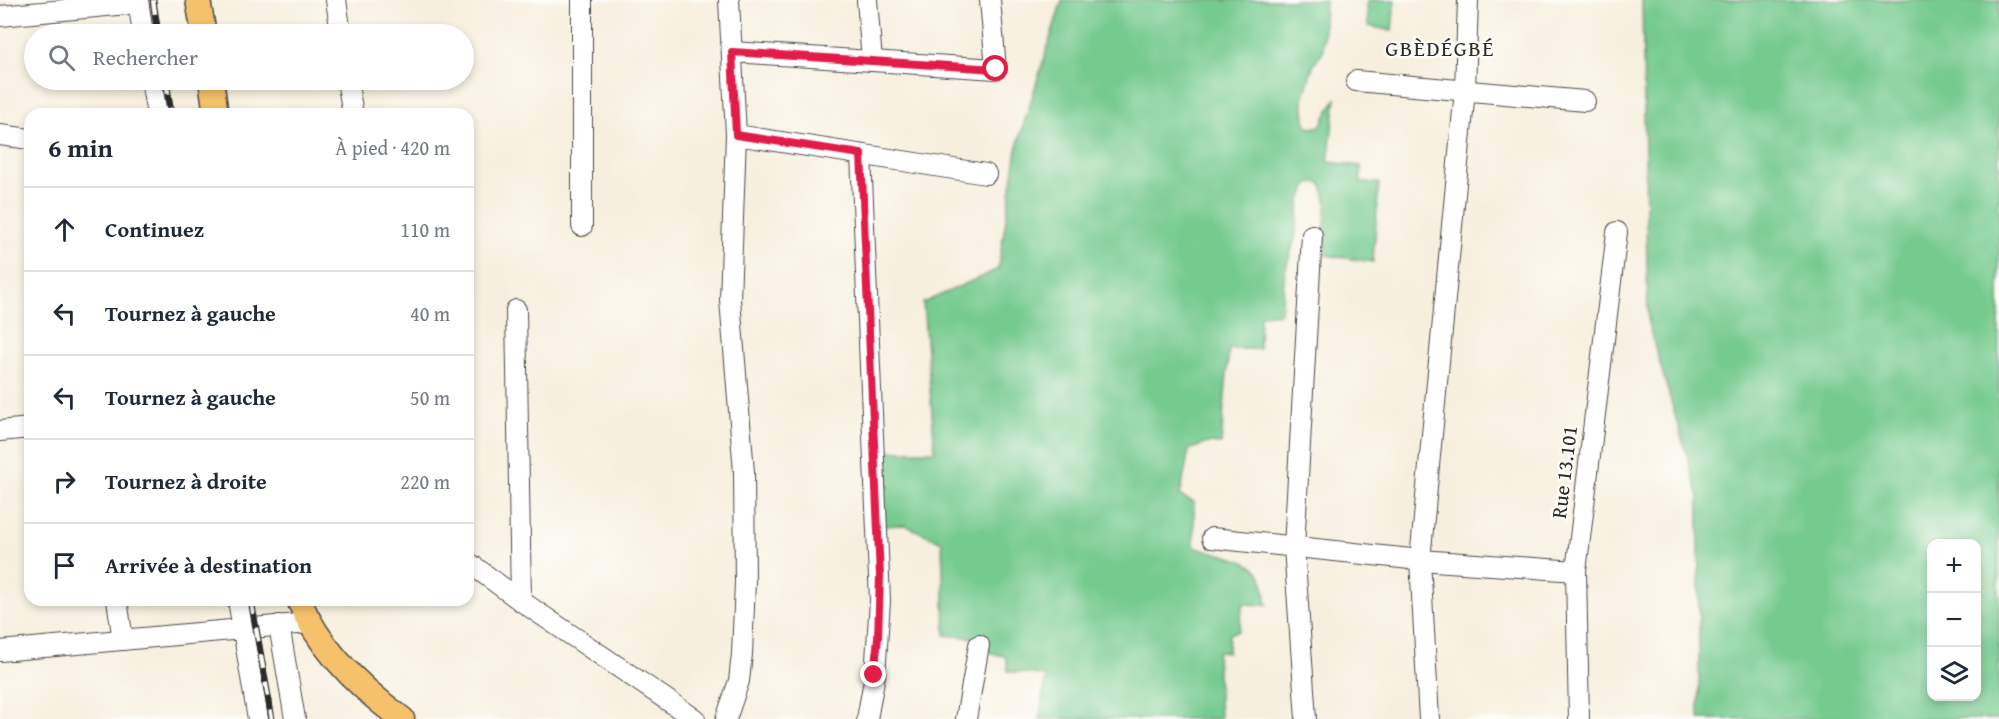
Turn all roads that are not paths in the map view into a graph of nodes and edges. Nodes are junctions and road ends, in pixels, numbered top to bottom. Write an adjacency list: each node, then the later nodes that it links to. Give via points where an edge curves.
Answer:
1 (198, 0): 11 (main road)
2 (336, 0): 12 (street)
3 (582, 0): 29 (street)
4 (729, 0): 13 (street)
5 (867, 0): 14 (street)
6 (990, 0): 14 (street, via 996,69)
7 (1468, 0): 19 (street)
8 (138, 2): 9 (street); 10 (street)
9 (0, 16)
10 (141, 24)
11 (202, 24)
12 (339, 24)
13 (732, 52): 14 (street); 25 (street)
14 (872, 61)
15 (1356, 81): 19 (street)
16 (153, 90): 21 (street)
17 (212, 90): 22 (main road)
18 (348, 90): 23 (street)
19 (1465, 90): 20 (street); 37 (street)
20 (1585, 101)
21 (156, 108)
22 (215, 108)
23 (351, 108)
24 (0, 135): 26 (street)
25 (736, 135): 27 (street); 54 (street, via 730,300 744,472 745,582 739,681)
26 (24, 138)
27 (861, 154): 28 (street); 55 (street, via 880,584 878,647)
28 (986, 174)
29 (582, 226)
30 (1617, 232): 39 (street, Rue 13.101)
31 (1312, 236): 36 (street)
32 (516, 310): 40 (street)
33 (24, 429): 34 (street)
34 (0, 431)
35 (1212, 538): 36 (street)
36 (1294, 547): 37 (street); 57 (street)
37 (1420, 560): 39 (street); 58 (street)
38 (474, 566): 40 (street)
39 (1576, 572): 59 (street, Rue 13.101)
40 (521, 601): 53 (street)
41 (118, 606): 47 (street)
42 (239, 606): 46 (street)
43 (302, 606): 44 (main road)
44 (309, 623): 45 (street); 52 (main road, via 367,692)
45 (279, 625): 46 (street); 51 (street)
46 (243, 628): 47 (street); 50 (street)
47 (123, 640): 49 (street)
48 (979, 645): 56 (street)
49 (0, 651)
50 (258, 719)
51 (295, 719)
52 (402, 719)
53 (695, 719)
54 (726, 719)
55 (867, 719)
56 (966, 719)
57 (1306, 719)
58 (1429, 719)
59 (1579, 719)

